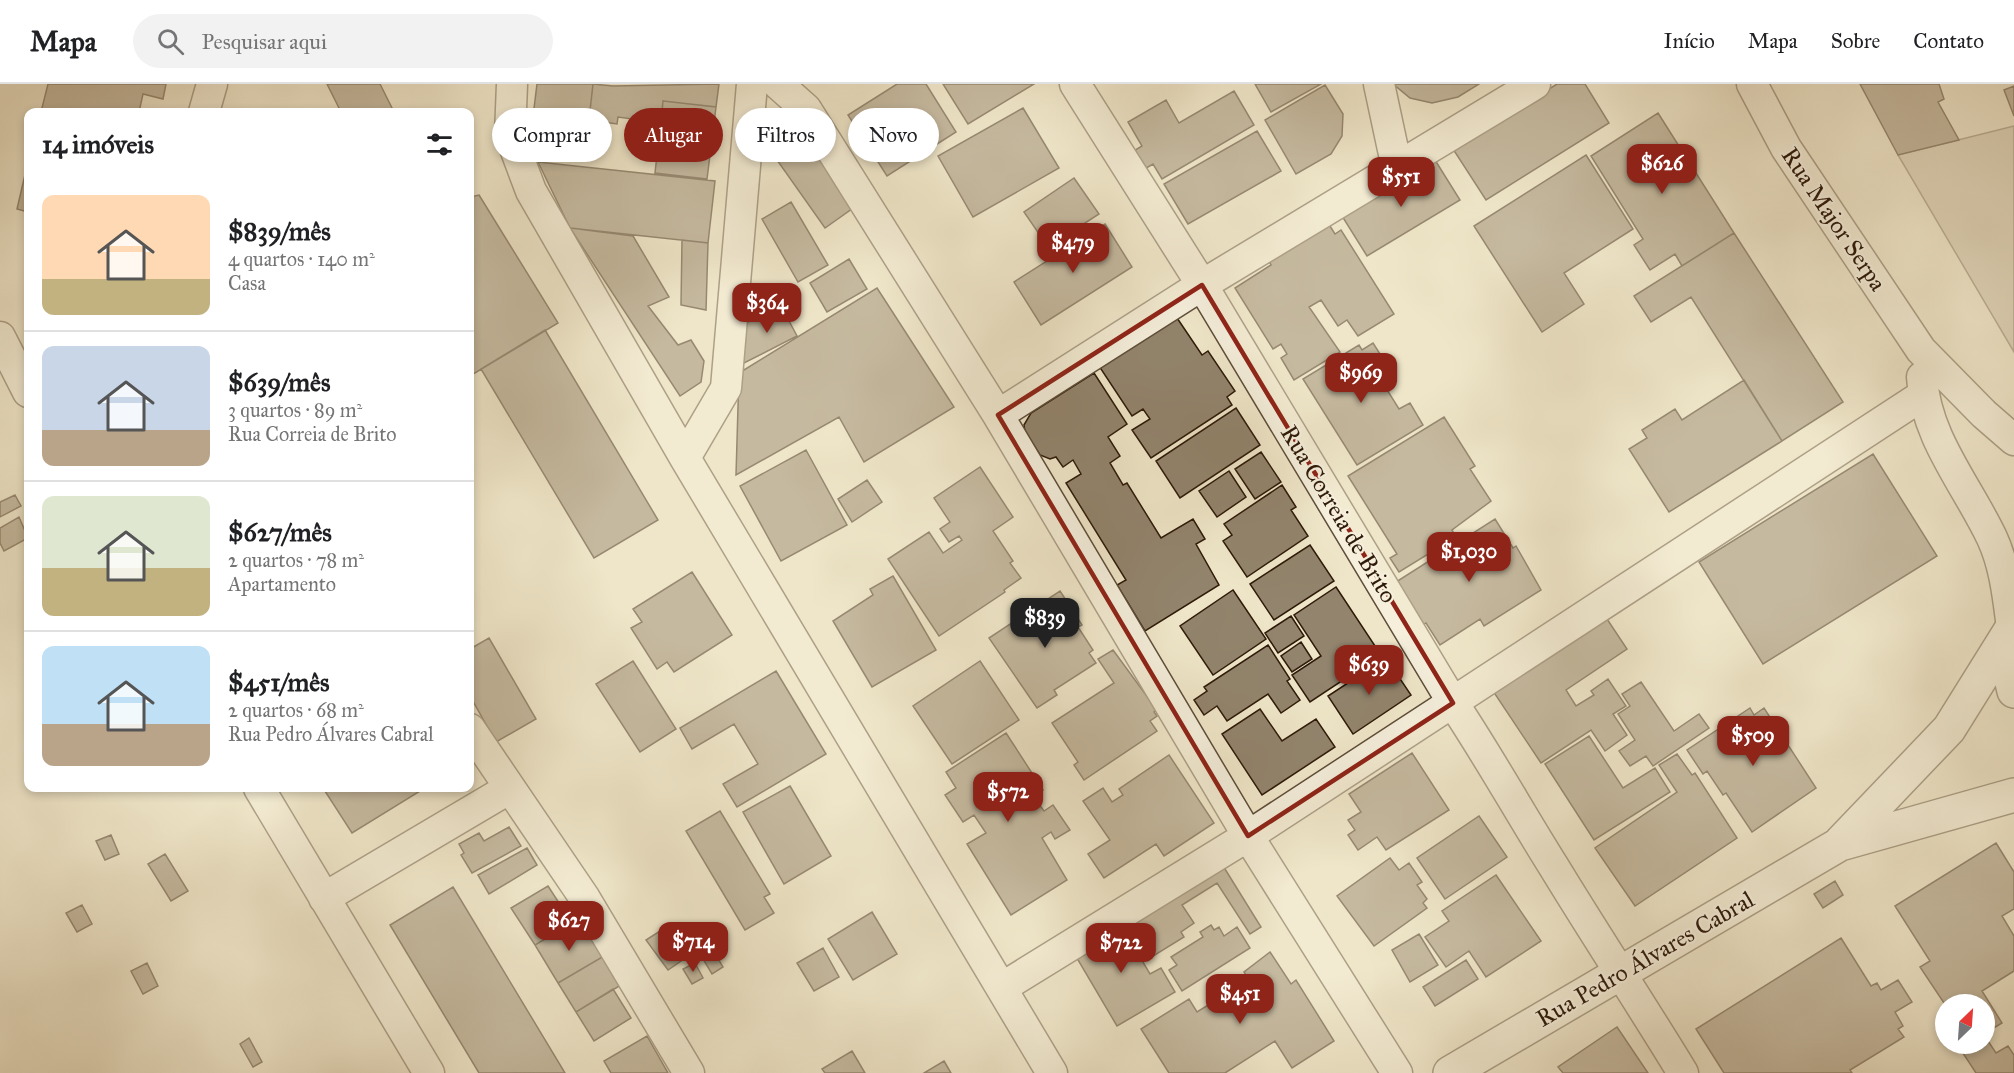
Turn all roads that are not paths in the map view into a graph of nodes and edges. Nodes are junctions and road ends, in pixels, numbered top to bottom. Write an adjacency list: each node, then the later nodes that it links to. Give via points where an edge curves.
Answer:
1 (212, 84): 9 (street)
2 (512, 84): 18 (street, via 510,135 531,191)
3 (752, 84): 18 (street, via 726,388)
4 (778, 84): 16 (street, via 806,109)
5 (1075, 84): 11 (street, Rua Correia de Brito)
6 (1380, 84): 10 (street)
7 (1535, 84): 10 (street)
8 (1752, 84): 13 (street, Rua Major Serpa, via 1786,148)
9 (205, 108)
10 (1397, 168): 11 (street)
11 (1202, 285): 16 (street); 21 (street, Rua Correia de Brito)
12 (0, 337): 14 (street)
13 (1921, 350): 15 (street); 17 (street, Rua Major Serpa)
14 (24, 384)
15 (1923, 395): 19 (street, via 1946,457 1992,538 2005,573); 21 (street)
16 (998, 415): 26 (street)
17 (2014, 440)
18 (685, 458): 30 (street)
19 (2013, 625): 20 (street, via 2008,665); 27 (street, via 1949,729)
20 (2014, 691)
21 (1453, 704): 26 (street); 29 (street, Rua Correia de Brito)
22 (474, 735): 23 (street)
23 (510, 788): 28 (street); 32 (street, via 584,897)
24 (261, 792): 28 (street)
25 (2014, 795): 27 (street)
26 (1248, 836): 30 (street); 34 (street)
27 (1840, 844): 29 (street, Rua Pedro Álvares Cabral)
28 (324, 898): 31 (street)
29 (1623, 973): 35 (street, Rua Pedro Álvares Cabral); 36 (street, Rua Correia de Brito)
30 (1003, 987): 33 (street)
31 (429, 1073)
32 (690, 1073)
33 (1052, 1073)
34 (1397, 1073)
35 (1450, 1073)
36 (1683, 1073)

